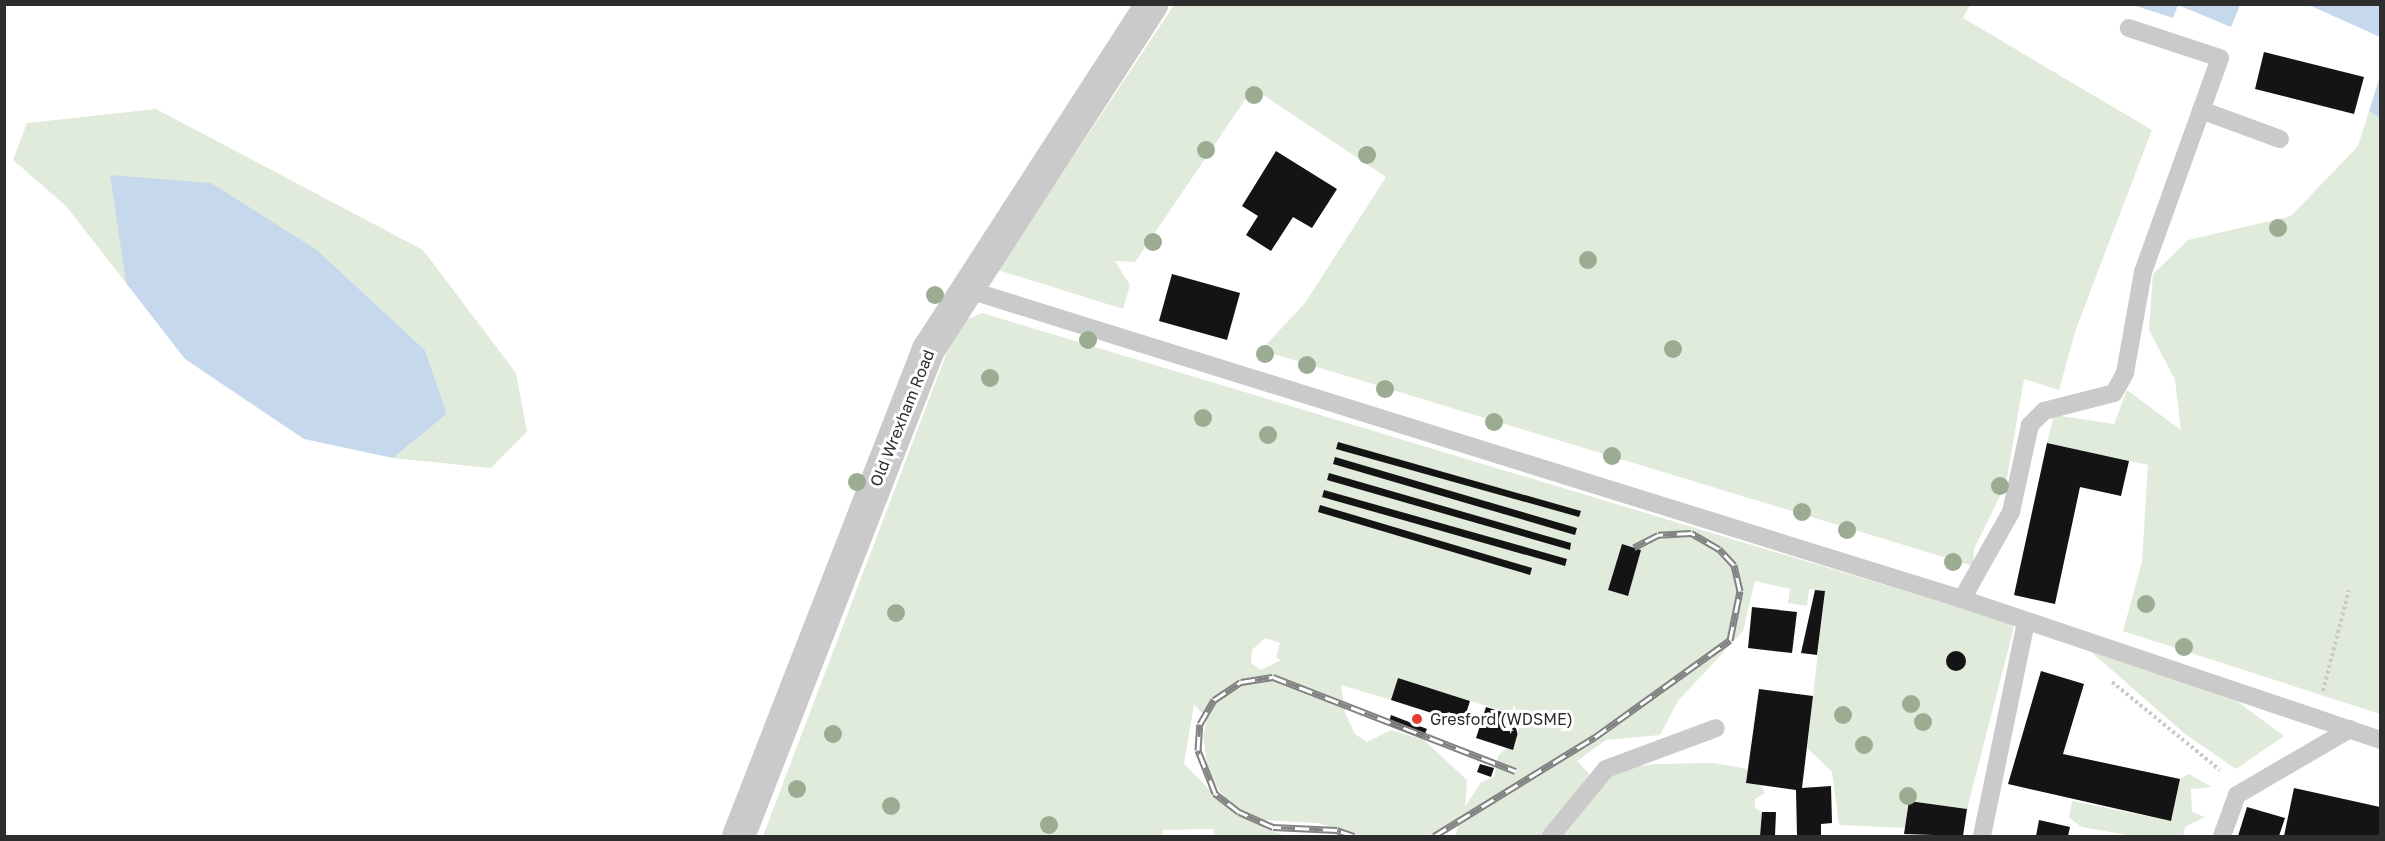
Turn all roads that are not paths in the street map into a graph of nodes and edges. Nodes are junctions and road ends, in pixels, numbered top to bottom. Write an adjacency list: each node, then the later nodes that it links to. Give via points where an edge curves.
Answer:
1 (1151, 4): 5 (street, Old Wrexham Road)
2 (2129, 28): 3 (lane, via 2220,58)
3 (2201, 110): 4 (lane); 6 (lane, via 2143,272 2125,373 2114,393 2044,411 2030,425 2011,512)
4 (2280, 139)
5 (969, 290): 6 (lane); 11 (street, Old Wrexham Road, via 928,350)
6 (1962, 599): 7 (lane)
7 (2026, 621): 9 (lane); 13 (lane)
8 (1716, 728): 12 (lane, via 1606,769)
9 (2350, 729): 10 (lane); 14 (lane, via 2245,790 2227,813)
10 (2380, 740)
11 (738, 837)
12 (1551, 837)
13 (1982, 837)
14 (2222, 837)

